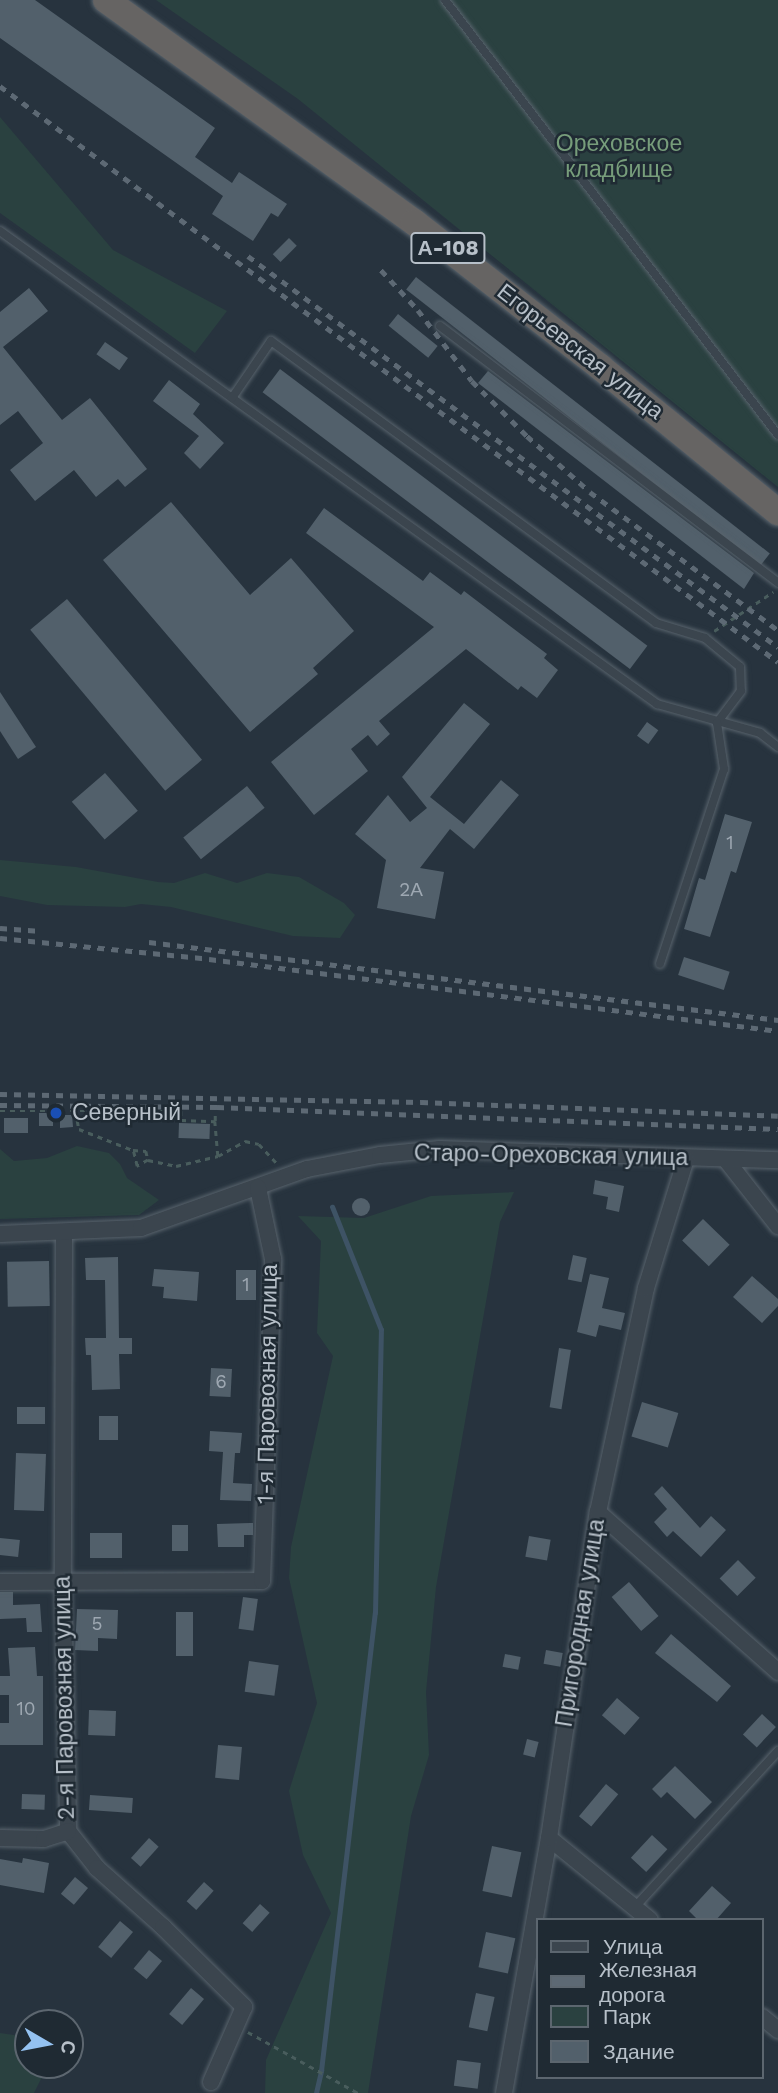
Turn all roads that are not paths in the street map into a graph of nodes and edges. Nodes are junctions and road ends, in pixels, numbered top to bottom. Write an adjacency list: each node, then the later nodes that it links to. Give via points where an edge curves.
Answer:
1 (106, 0): 7 (highway, Егорьевская улица / А-108, via 414,222)
2 (445, 0): 6 (lane)
3 (0, 231): 5 (lane)
4 (440, 326): 8 (lane)
5 (232, 398): 9 (lane, via 657,704); 9 (lane, via 271,341 656,623 705,638 740,667 741,691)
6 (778, 435)
7 (778, 512)
8 (778, 585)
9 (717, 723): 10 (lane, via 760,733); 11 (lane, via 724,769)
10 (778, 747)
11 (660, 964)
12 (687, 1159): 14 (street, Старо-Ореховская улица); 15 (street, Старо-Ореховская улица, via 440,1149 380,1155); 19 (street, Пригородная улица, via 646,1288)
13 (778, 1160): 14 (street, Старо-Ореховская улица)
14 (727, 1161): 16 (street)
15 (258, 1188): 17 (street, Старо-Ореховская улица, via 141,1228); 21 (street, 1-я Паровозная улица, via 272,1259 262,1581)
16 (778, 1226)
17 (64, 1232): 18 (street, Старо-Ореховская улица); 21 (street, 2-я Паровозная улица)
18 (0, 1234)
19 (598, 1512): 22 (street); 26 (street, Пригородная улица)
20 (0, 1582): 21 (street)
21 (63, 1582): 24 (street, 2-я Паровозная улица)
22 (778, 1672)
23 (778, 1751): 27 (lane)
24 (68, 1831): 25 (street, via 44,1839); 31 (street, 2-я Паровозная улица, via 97,1868 244,2007)
25 (0, 1838)
26 (549, 1838): 27 (street); 32 (street, Пригородная улица)
27 (635, 1907): 28 (street)
28 (648, 1918)
29 (764, 2019): 30 (street)
30 (778, 2030)
31 (211, 2082)
32 (504, 2093)

